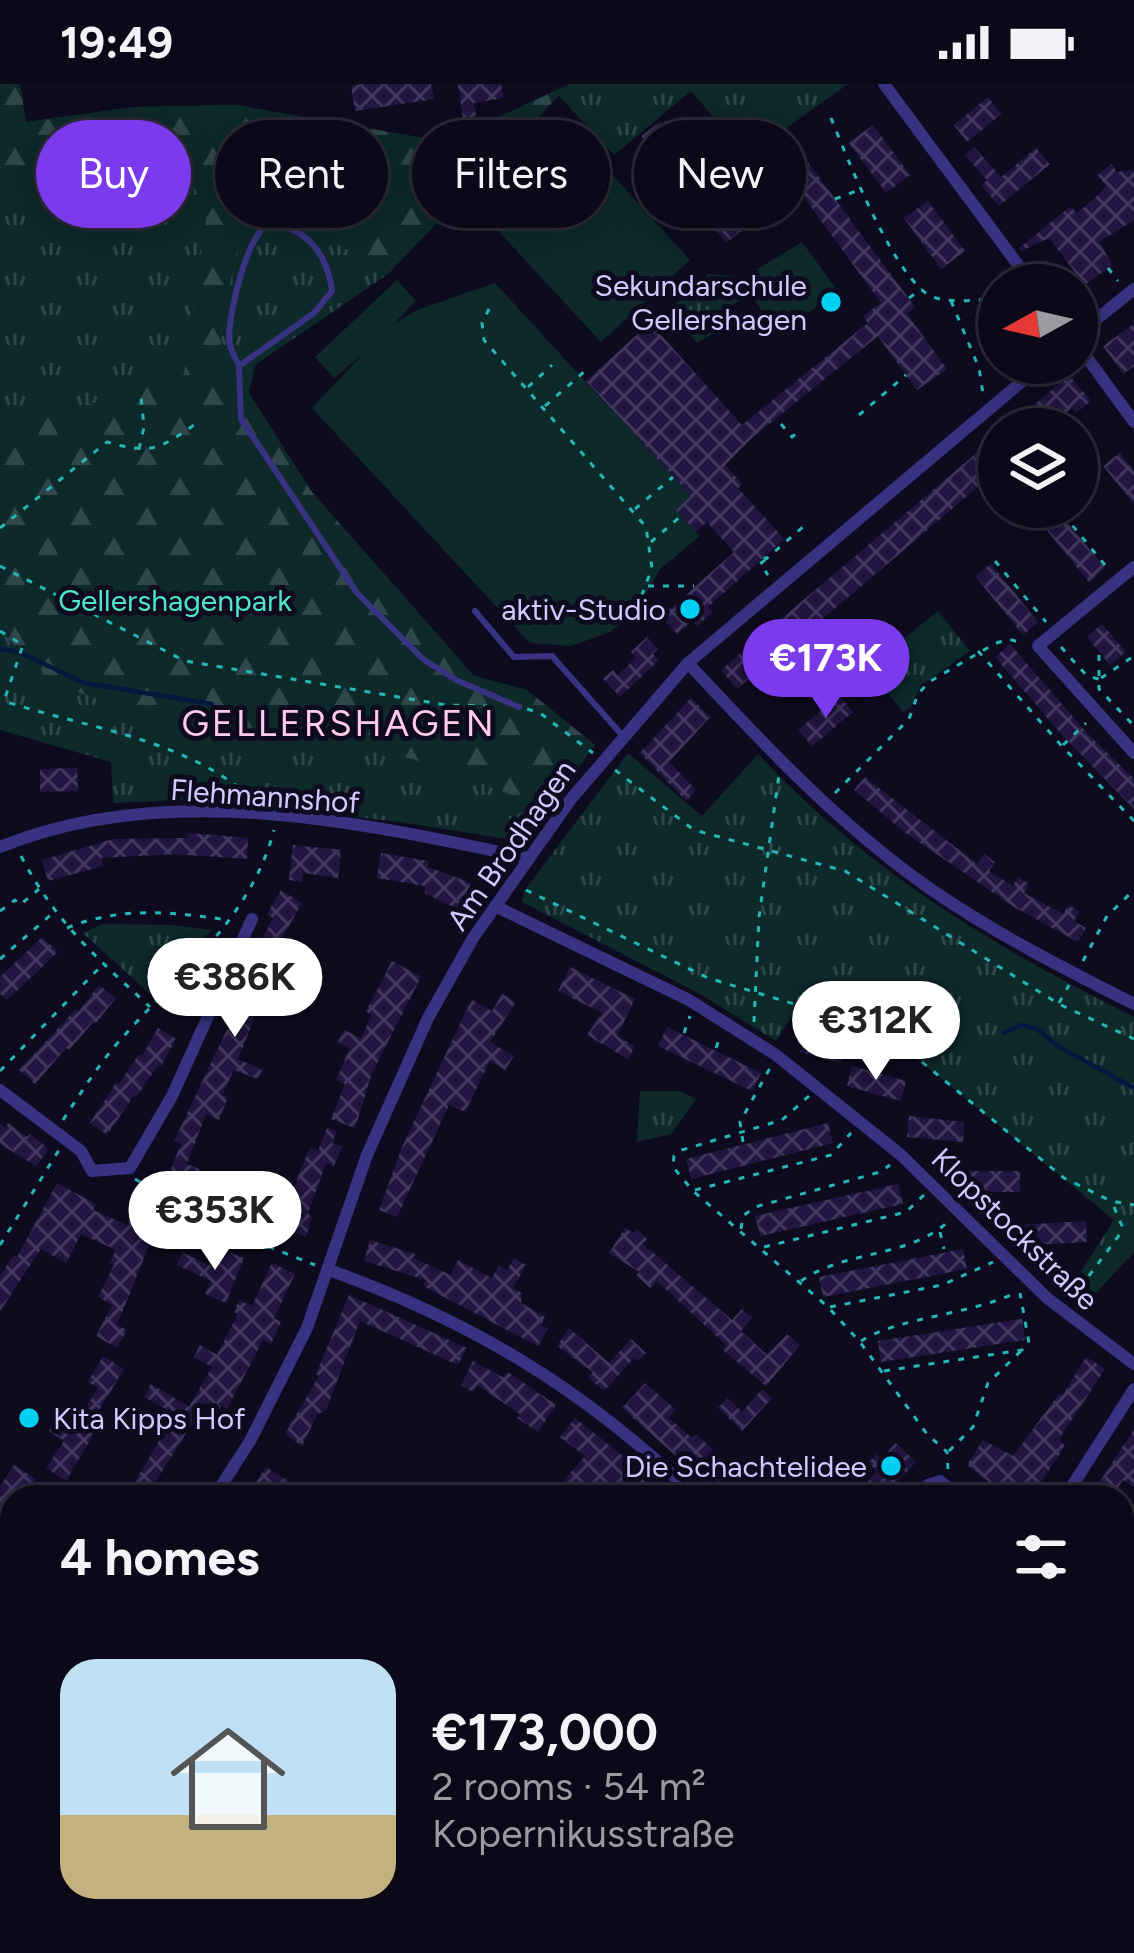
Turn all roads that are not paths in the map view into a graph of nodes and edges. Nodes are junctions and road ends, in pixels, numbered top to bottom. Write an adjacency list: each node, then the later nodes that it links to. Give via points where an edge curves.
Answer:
1 (884, 84): 2 (street)
2 (1017, 264)
3 (1131, 291): 4 (street)
4 (1098, 318)
5 (239, 366): 5 (lane, via 332,291 329,267 292,227 271,221 250,244 228,343); 12 (lane, via 241,419 357,592 423,659)
6 (1098, 373): 8 (street)
7 (1019, 384): 11 (street, Am Brodhagen)
8 (1134, 422)
9 (1134, 567): 14 (street, via 1038,646)
10 (475, 611): 13 (lane, via 514,657 552,656)
11 (688, 664): 13 (street, Am Brodhagen); 19 (street, via 826,804 930,889)
12 (519, 707)
13 (622, 735): 16 (street, Am Brodhagen)
14 (1134, 753)
15 (0, 847): 16 (street, Flehmannshof, via 110,815 179,811 406,832)
16 (528, 858): 17 (street, Am Brodhagen)
17 (495, 906): 21 (street, Am Brodhagen, via 399,1080); 22 (street, Klopstockstraße, via 689,1000 776,1055 901,1155 1024,1287)
18 (252, 919): 20 (street, via 172,1096 123,1172 92,1171 86,1156)
19 (1134, 1004)
20 (0, 1090)
21 (329, 1270): 24 (street, Am Brodhagen, via 279,1386); 25 (street, via 407,1298 510,1352 632,1438)
22 (1134, 1364)
23 (1134, 1389): 26 (street)
24 (222, 1485)
25 (683, 1485)
26 (1073, 1485)

